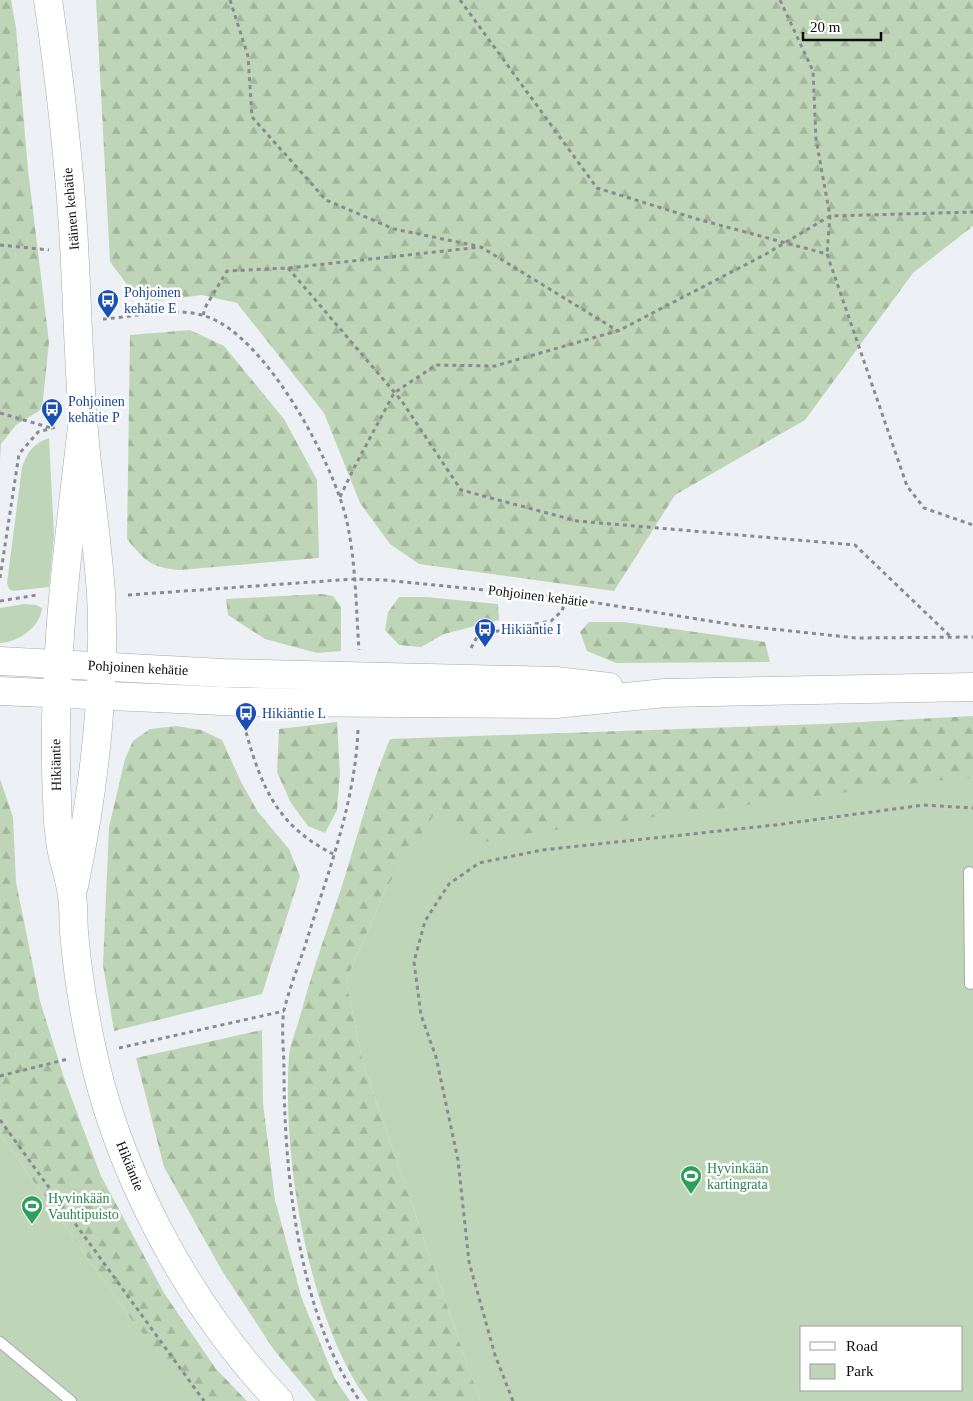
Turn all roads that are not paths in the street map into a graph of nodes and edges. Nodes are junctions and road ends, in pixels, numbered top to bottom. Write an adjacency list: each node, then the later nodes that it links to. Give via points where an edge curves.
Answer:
1 (48, 0): 2 (main road, Itäinen kehätie, via 65,133 75,252)
2 (83, 419): 4 (main road, Itäinen kehätie, via 63,584); 5 (main road, Itäinen kehätie, via 101,595)
3 (0, 661): 4 (main road, Pohjoinen kehätie)
4 (59, 664): 5 (main road, Pohjoinen kehätie); 9 (main road, Hikiäntie)
5 (101, 666): 8 (main road, Pohjoinen kehätie, via 223,673 556,681); 10 (main road, Itäinen kehätie)
6 (973, 687): 8 (main road, Pohjoinen kehätie)
7 (0, 691): 9 (main road, Pohjoinen kehätie)
8 (665, 693): 10 (main road, Pohjoinen kehätie, via 556,704 244,702)
9 (58, 695): 10 (main road, Pohjoinen kehätie); 12 (main road, Hikiäntie, via 56,798 60,840)
10 (100, 697): 12 (main road, Hikiäntie, via 86,829)
11 (969, 872): 13 (lane)
12 (72, 894): 16 (main road, Hikiäntie, via 77,962 91,1047 111,1114 141,1194 196,1295 223,1334)
13 (970, 984)
14 (0, 1342): 15 (lane)
15 (71, 1401)
16 (279, 1401)

